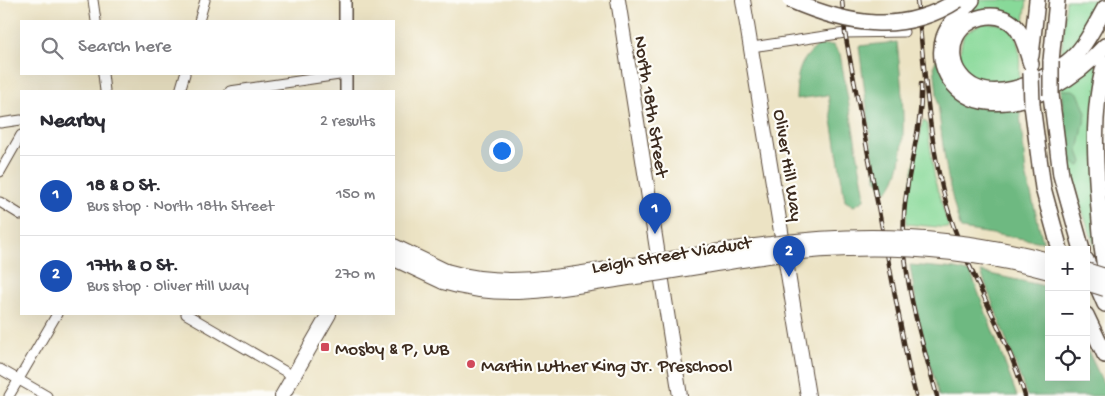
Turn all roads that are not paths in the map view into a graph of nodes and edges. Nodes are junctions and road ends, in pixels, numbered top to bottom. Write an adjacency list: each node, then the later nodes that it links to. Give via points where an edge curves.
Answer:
1 (93, 0): 12 (street)
2 (205, 0): 13 (street)
3 (345, 0): 14 (main road)
4 (618, 0): 59 (main road, North 18th Street)
5 (743, 0): 17 (main road, Oliver Hill Way)
6 (790, 0): 7 (highway, bridge, via 847,19 883,24 918,20)
7 (958, 0)
8 (972, 0): 16 (highway, via 950,25 942,59 949,79 966,96 977,100 1004,102 1036,94 1079,70)
9 (1037, 0): 19 (highway)
10 (1057, 0): 35 (highway, bridge, via 1051,61 1052,95 1061,175)
11 (1105, 8): 19 (highway, via 1072,58 1017,88 990,91 970,86 955,69 955,38 970,22 988,16 999,17 1016,27 1022,36)
12 (96, 20)
13 (199, 20)
14 (345, 20)
15 (904, 32): 17 (street, via 845,33)
16 (1105, 46)
17 (752, 47): 60 (main road, Oliver Hill Way)
18 (1105, 63): 39 (highway, via 1096,115)
19 (1031, 68): 34 (highway, bridge, via 1032,105 1044,188)
20 (103, 75): 24 (street)
21 (185, 75): 25 (street)
22 (339, 75): 26 (street)
23 (346, 75): 27 (main road)
24 (105, 90)
25 (180, 90)
26 (237, 90)
27 (346, 90)
28 (20, 120): 29 (street)
29 (0, 122)
30 (20, 137): 31 (street)
31 (0, 172)
32 (0, 202): 33 (street)
33 (20, 214)
34 (1059, 246)
35 (1081, 246)
36 (395, 247): 43 (main road, Leigh Street Viaduct)
37 (395, 259): 43 (main road, Leigh Street Viaduct)
38 (1045, 259): 43 (main road, Leigh Street Viaduct, bridge, via 951,241 859,237 772,244 534,280)
39 (1105, 268)
40 (1090, 269): 47 (highway)
41 (1045, 271): 43 (main road, Leigh Street Viaduct, bridge, via 959,254 850,249 776,255 533,293 490,292)
42 (1090, 271): 44 (main road, bridge)
43 (444, 276)
44 (1105, 276)
45 (1090, 283): 46 (main road, bridge)
46 (1105, 289)
47 (1105, 304)
48 (56, 315): 55 (street)
49 (188, 315): 54 (street)
50 (328, 315): 54 (main road)
51 (1090, 323): 52 (highway)
52 (1105, 355)
53 (0, 369): 55 (street)
54 (293, 376): 58 (main road)
55 (18, 380): 56 (street); 57 (street)
56 (9, 396)
57 (46, 396)
58 (282, 396)
59 (680, 396)
60 (808, 396)

